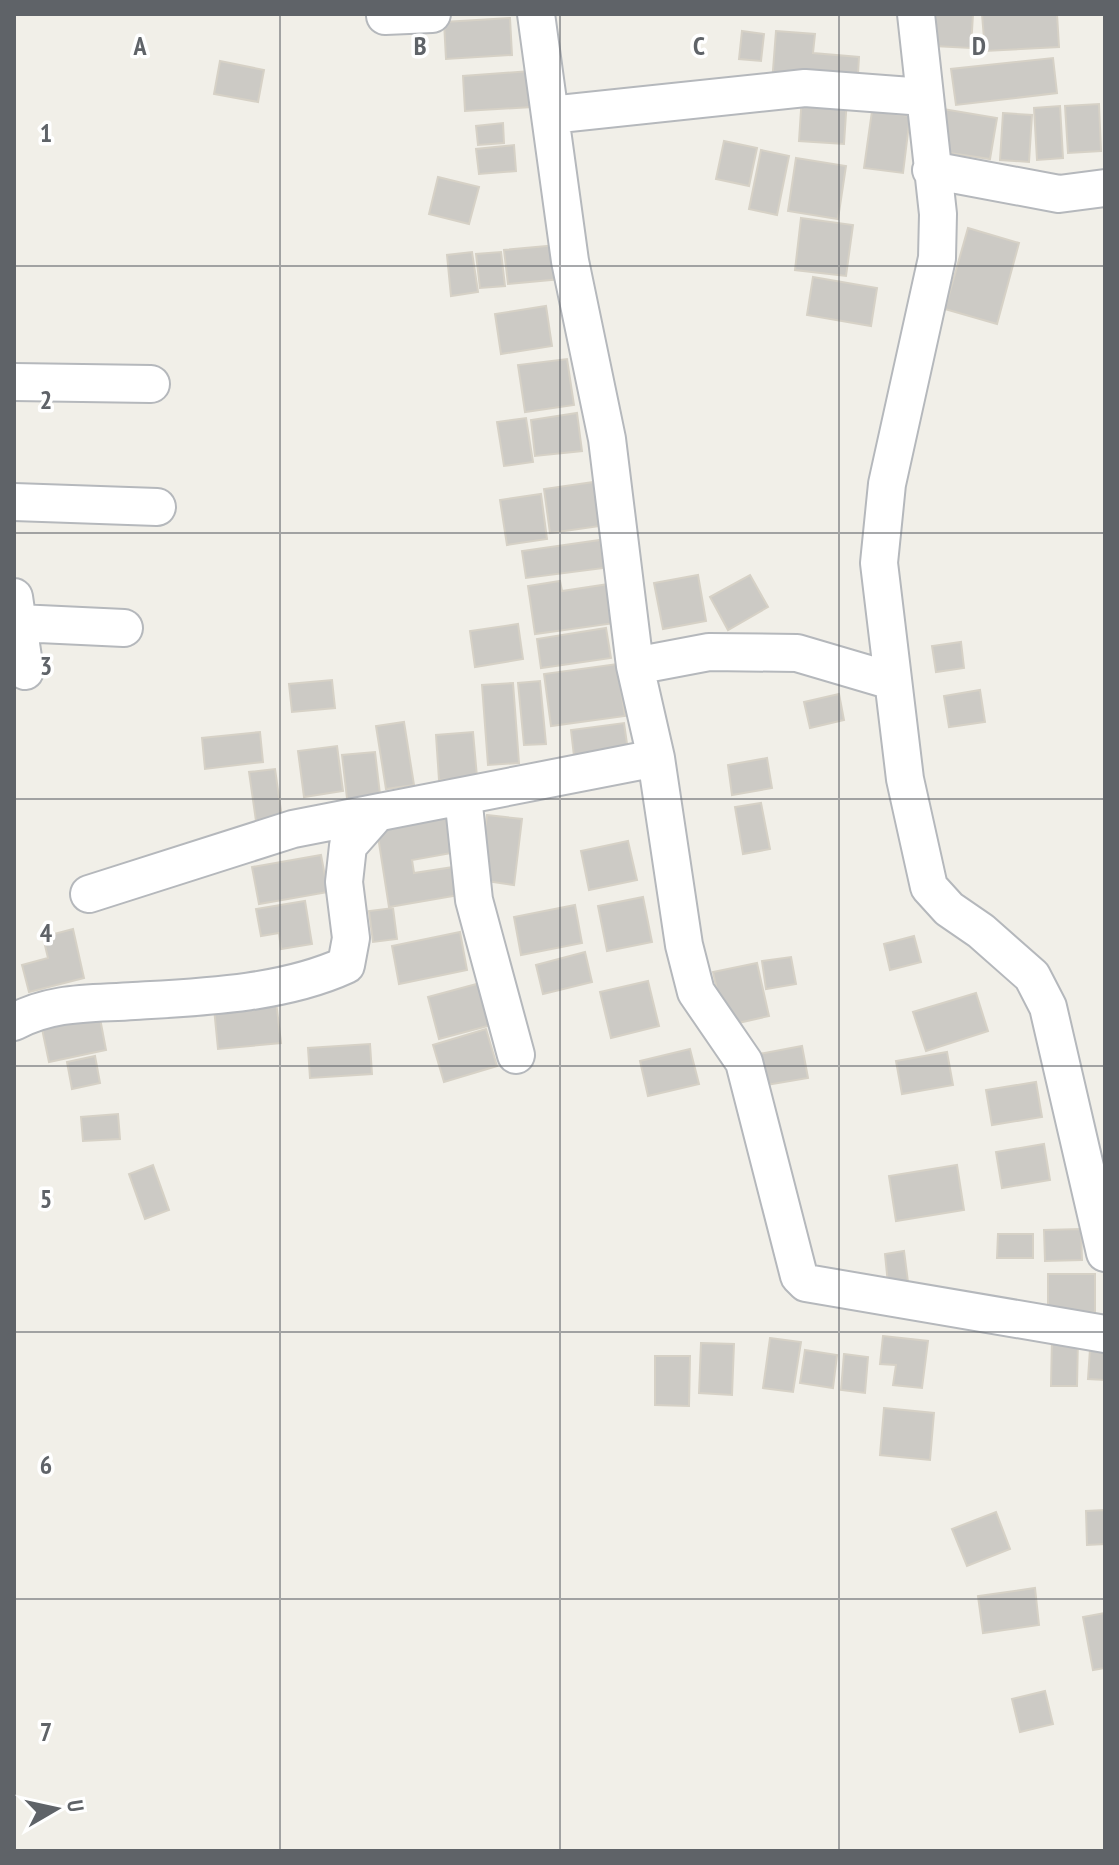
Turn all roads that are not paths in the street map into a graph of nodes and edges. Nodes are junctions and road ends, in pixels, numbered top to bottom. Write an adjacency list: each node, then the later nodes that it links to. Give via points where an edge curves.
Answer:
1 (432, 14): 4 (street)
2 (536, 14): 6 (street)
3 (916, 14): 5 (street)
4 (385, 16)
5 (924, 97): 6 (street, via 805,88); 7 (street)
6 (550, 115): 15 (street, via 570,261 607,439)
7 (931, 170): 8 (street, via 1059,194); 17 (street, via 937,258 887,484 879,563)
8 (1105, 188)
9 (14, 382): 10 (street)
10 (151, 384)
11 (14, 502): 12 (street)
12 (157, 507)
13 (15, 607): 14 (street); 16 (street)
14 (124, 628)
15 (635, 666): 17 (street, via 709,652 797,653); 18 (street)
16 (25, 671)
17 (892, 681): 24 (street, via 905,779 929,887 1032,976 1048,1007)
18 (656, 758): 19 (street); 25 (street, via 690,972 696,992 744,1062 799,1276 806,1283)
19 (463, 796): 20 (street); 23 (street, via 474,900)
20 (377, 813): 21 (street, via 293,829); 22 (street, via 348,846 344,882 351,938 346,965 257,989 87,1002 52,1007)
21 (89, 894)
22 (14, 1022)
23 (516, 1055)
24 (1105, 1253)
25 (1105, 1334)

